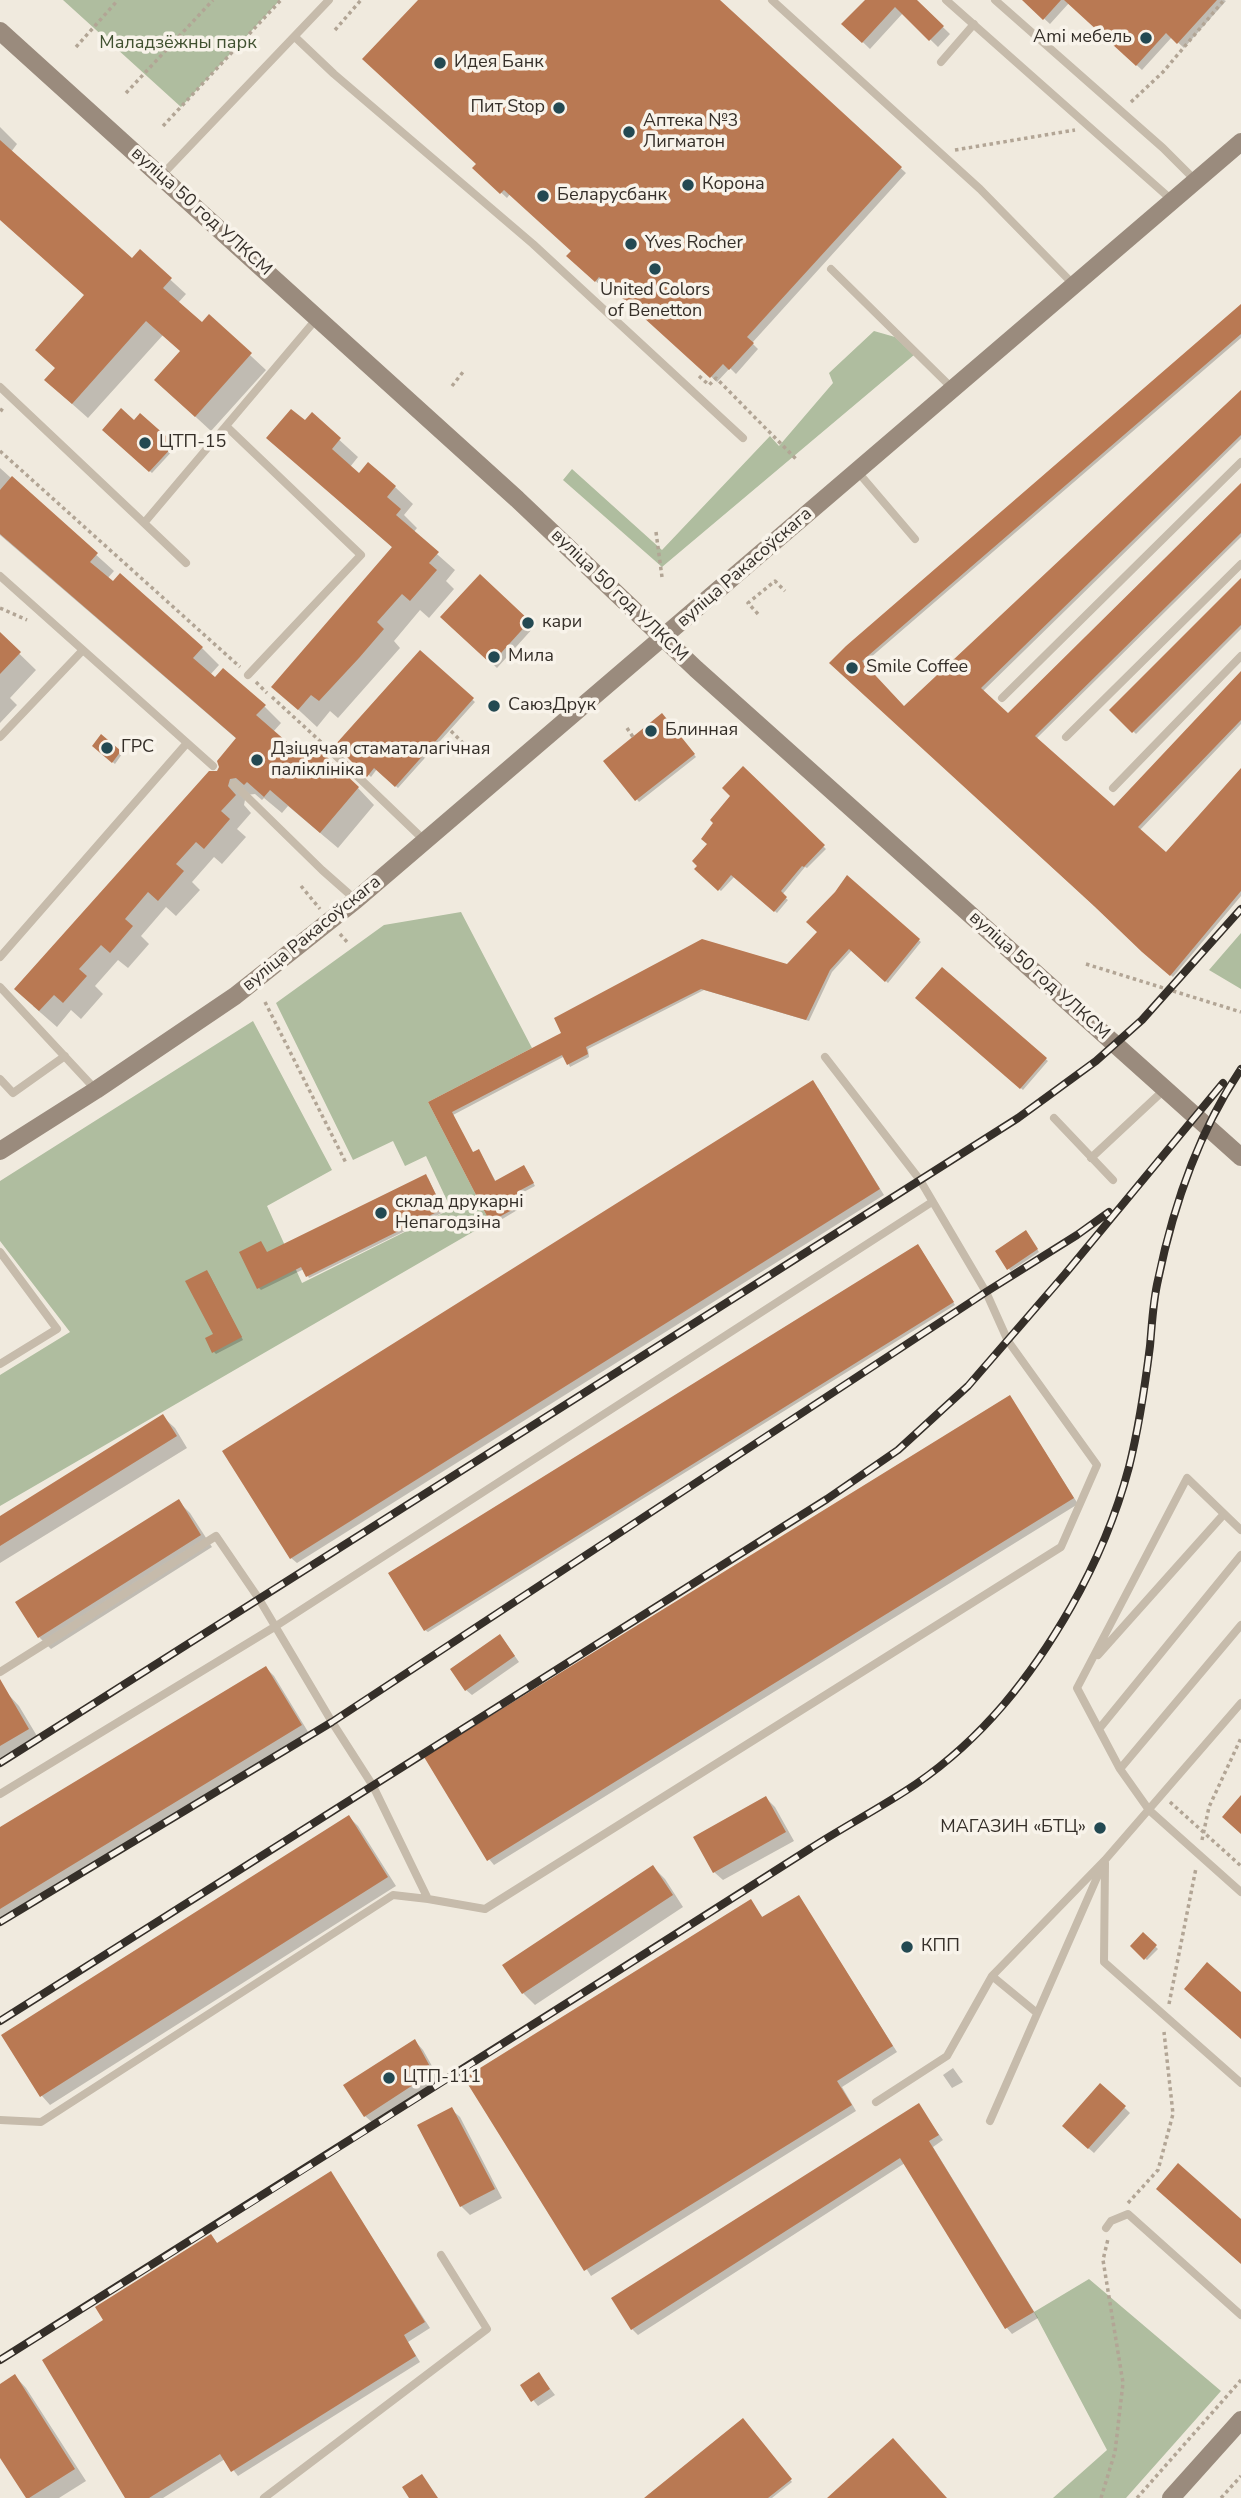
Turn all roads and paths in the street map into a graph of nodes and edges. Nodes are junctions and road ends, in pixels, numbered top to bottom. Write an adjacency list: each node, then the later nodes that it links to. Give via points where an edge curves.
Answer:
1 (118, 0): 13 (path)
2 (213, 0): 15 (path)
3 (281, 0): 16 (path)
4 (329, 0): 12 (lane)
5 (361, 0): 10 (path)
6 (772, 0): 22 (lane, via 980,189)
7 (946, 0): 9 (lane)
8 (995, 0): 19 (lane)
9 (974, 24): 14 (lane); 20 (lane)
10 (335, 30)
11 (0, 31): 18 (main road, вуліца 50 год УЛКСМ)
12 (295, 37): 18 (lane); 30 (lane, via 533,244)
13 (76, 47)
14 (941, 62)
15 (127, 93)
16 (163, 126)
17 (1241, 142): 19 (main road, вуліца Ракасоўскага)
18 (161, 176): 23 (main road, вуліца 50 год УЛКСМ)
19 (1196, 181): 20 (main road, вуліца Ракасоўскага)
20 (1173, 201): 22 (main road, вуліца Ракасоўскага)
21 (831, 269): 28 (lane)
22 (1074, 285): 28 (main road, вуліца Ракасоўскага)
23 (318, 317): 29 (lane); 44 (main road, вуліца 50 год УЛКСМ)
24 (463, 372): 26 (path)
25 (699, 376): 32 (path, via 709,385 716,378)
26 (452, 386)
27 (0, 387): 35 (lane)
28 (953, 389): 34 (main road, вуліца Ракасоўскага)
29 (227, 427): 35 (lane); 47 (lane, via 361,555)
30 (743, 438)
31 (0, 451): 47 (path)
32 (798, 461)
33 (1241, 462): 50 (lane)
34 (857, 471): 37 (lane); 44 (main road, вуліца Ракасоўскага)
35 (144, 523): 38 (lane)
36 (656, 532): 41 (path)
37 (915, 539)
38 (186, 563)
39 (1241, 564): 55 (lane)
40 (0, 576): 45 (lane)
41 (662, 577)
42 (785, 591): 43 (path, via 775,581 748,603)
43 (758, 614)
44 (663, 638): 62 (main road, вуліца Ракасоўскага); 72 (main road, вуліца 50 год УЛКСМ)
45 (83, 650): 53 (lane); 56 (lane)
46 (1241, 656): 61 (lane)
47 (248, 675): 48 (path)
48 (267, 693)
49 (272, 697): 58 (path)
50 (1002, 698)
51 (627, 728): 54 (path)
52 (451, 731): 57 (path)
53 (0, 737)
54 (633, 737)
55 (1066, 737)
56 (187, 743): 59 (lane); 64 (lane)
57 (465, 745)
58 (330, 750): 62 (lane)
59 (213, 766)
60 (234, 784): 63 (lane)
61 (1114, 788)
62 (425, 841): 63 (main road, вуліца Ракасоўскага)
63 (356, 900): 73 (main road, вуліца Ракасоўскага, via 235,996)
64 (0, 957)
65 (1086, 964): 68 (path)
66 (0, 987): 69 (lane)
67 (265, 1002): 78 (path)
68 (1241, 1012)
69 (65, 1056): 71 (lane, via 13,1093); 73 (lane)
70 (824, 1057): 80 (lane, via 920,1180)
71 (0, 1079)
72 (1165, 1089): 76 (main road, вуліца 50 год УЛКСМ); 77 (lane)
73 (96, 1090): 75 (main road, вуліца Ракасоўскага)
74 (1054, 1118): 77 (lane)
75 (0, 1151)
76 (1241, 1157)
77 (1091, 1158): 79 (lane)
78 (346, 1163)
79 (1113, 1180)
80 (932, 1202): 87 (lane); 102 (lane, via 986,1292 1009,1341 1097,1465 1061,1547 485,1909)
81 (0, 1252): 82 (lane, via 57,1329)
82 (0, 1364)
83 (1224, 1514): 84 (lane); 88 (lane); 88 (lane, via 1187,1478)
84 (1241, 1530)
85 (1241, 1555): 91 (lane)
86 (1241, 1625): 93 (lane)
87 (276, 1626): 89 (lane, via 216,1536); 94 (lane); 102 (lane, via 373,1786)
88 (1090, 1665): 91 (lane, via 1077,1688)
89 (0, 1672)
90 (1241, 1703): 95 (lane)
91 (1099, 1729): 93 (lane)
92 (1241, 1738): 97 (path, via 1209,1807)
93 (1120, 1769): 96 (lane)
94 (0, 1794)
95 (1162, 1794): 96 (lane); 97 (path)
96 (1149, 1810): 98 (lane); 99 (lane)
97 (1204, 1832): 98 (path); 100 (path)
98 (1199, 1855): 101 (lane); 105 (path)
99 (1105, 1860): 103 (lane); 104 (lane); 105 (lane, via 1104,1962)
100 (1241, 1866)
101 (1241, 1892)
102 (428, 1899): 108 (lane, via 393,1895 41,2122)
103 (992, 1976): 104 (lane); 107 (lane, via 947,2056)
104 (1037, 2013): 109 (lane)
105 (1167, 2016): 106 (lane); 110 (path, via 1173,2114 1158,2170)
106 (1241, 2083)
107 (876, 2102)
108 (0, 2120)
109 (990, 2121)
110 (1109, 2224): 112 (lane, via 1128,2214); 117 (path, via 1103,2260 1123,2382 1115,2452)
111 (441, 2255): 116 (lane, via 487,2329)
112 (1241, 2315)
113 (1241, 2381): 118 (path)
114 (1241, 2420): 119 (main road)
115 (1241, 2476): 120 (path)
116 (264, 2498)
117 (1101, 2498)
118 (1137, 2498)
119 (1171, 2498)
120 (1221, 2498)

